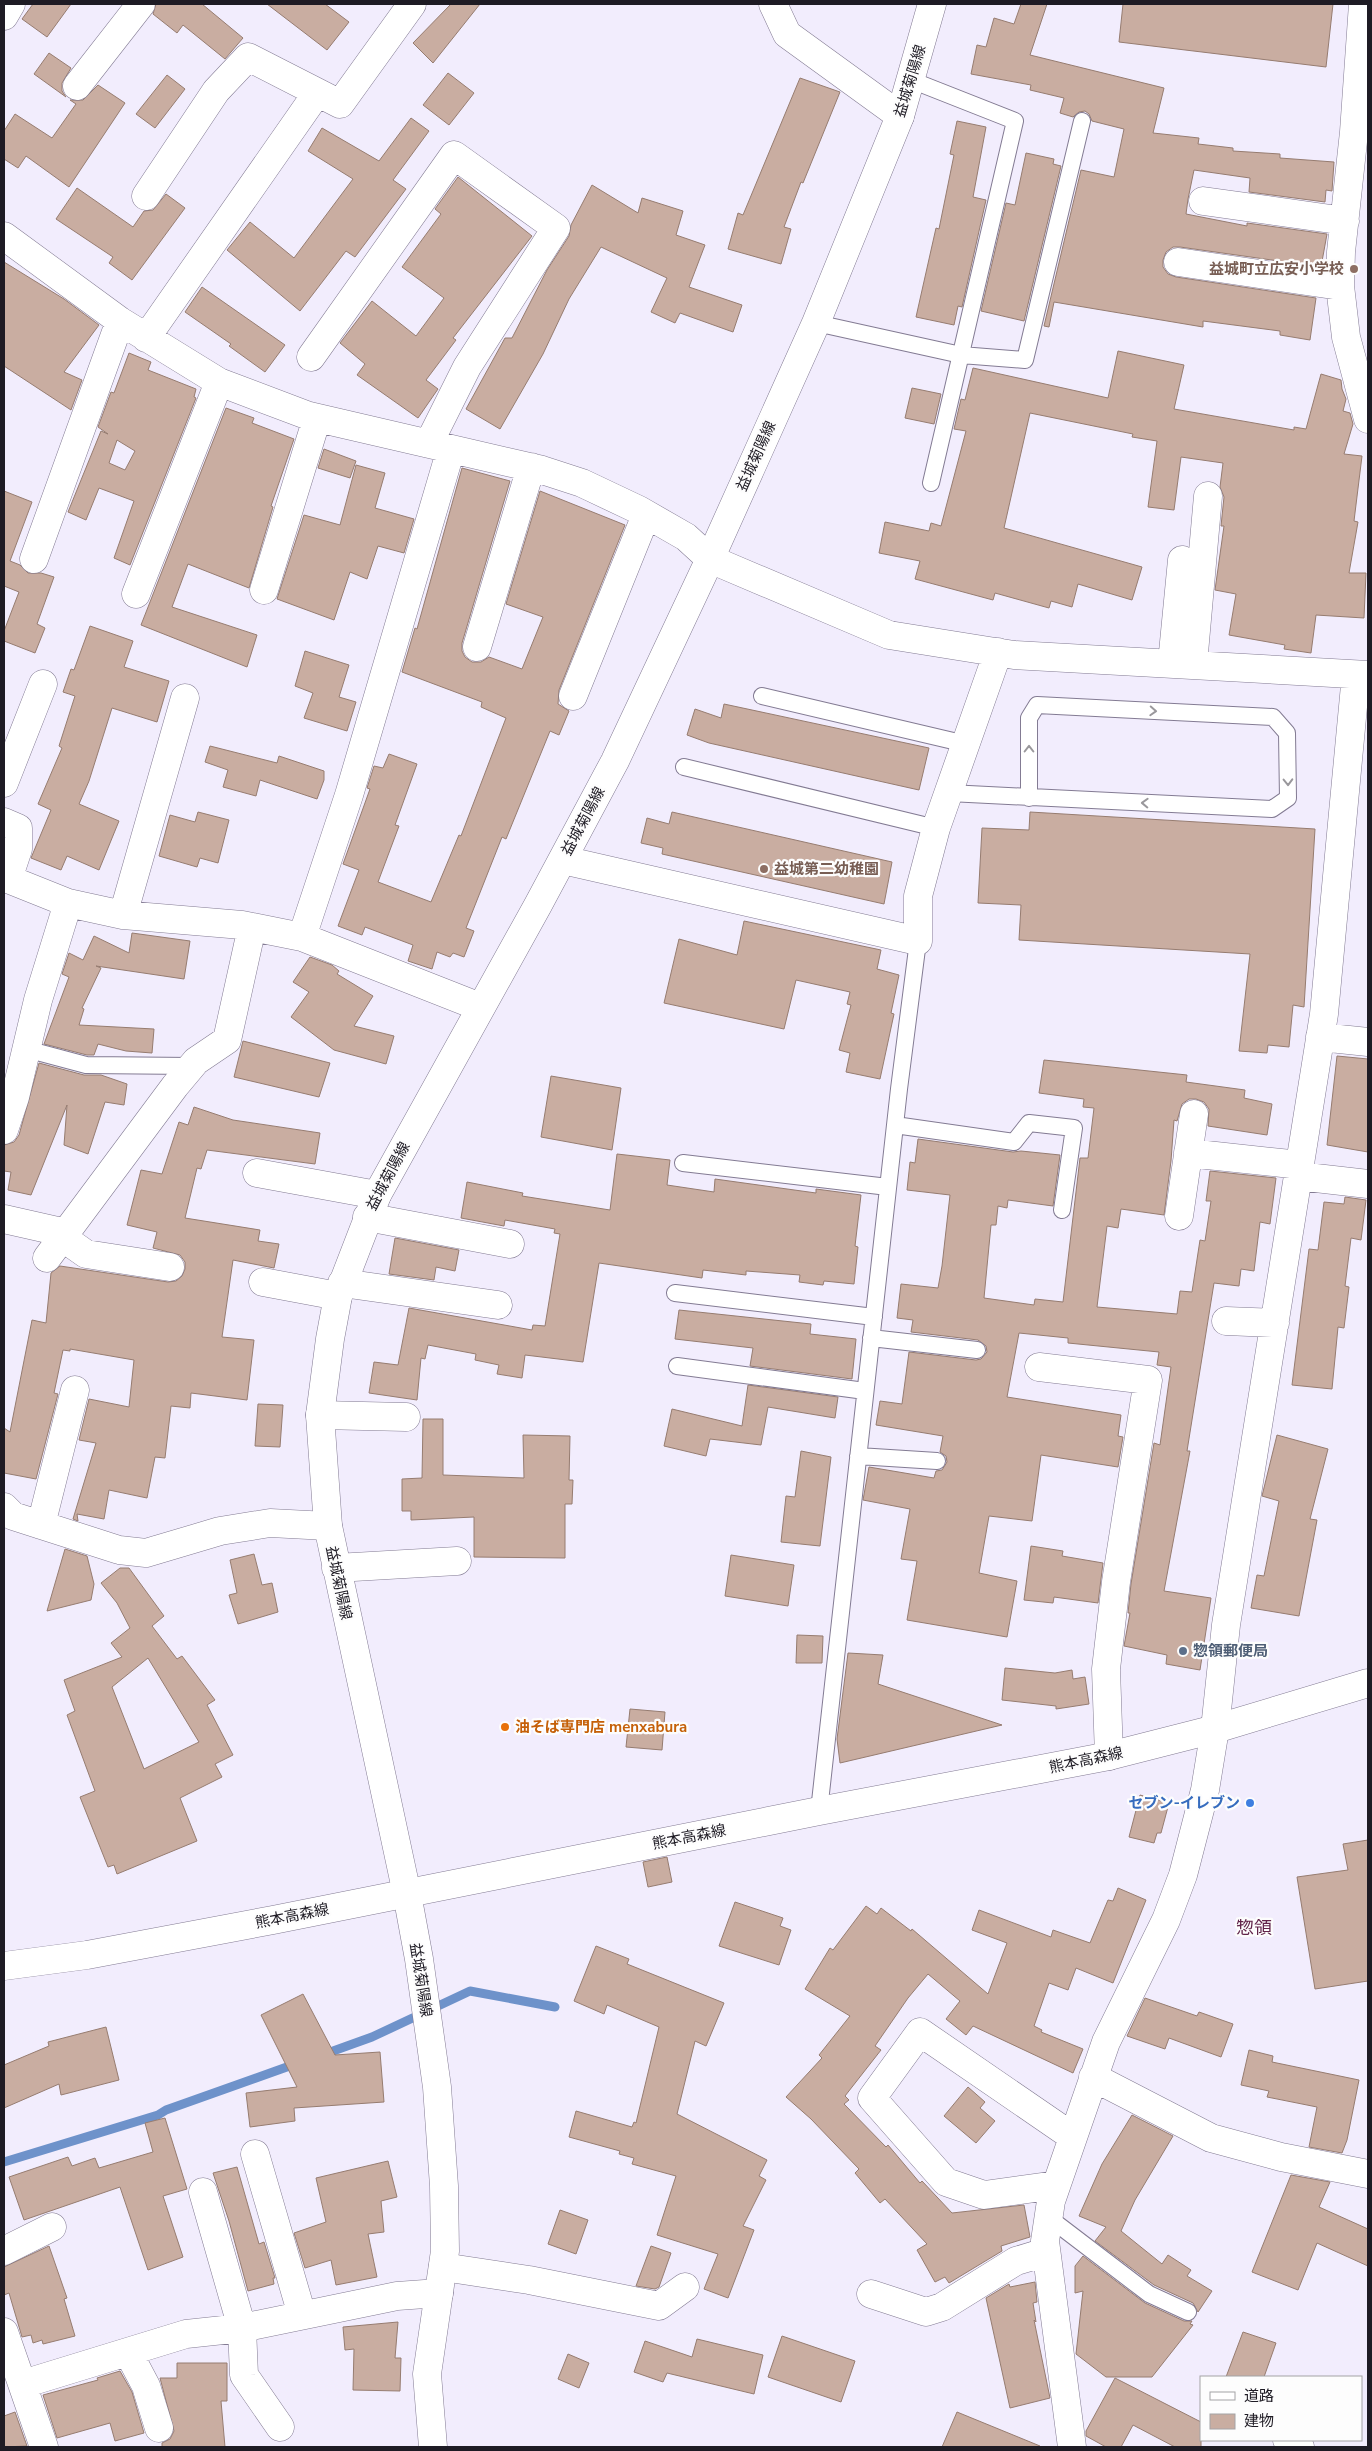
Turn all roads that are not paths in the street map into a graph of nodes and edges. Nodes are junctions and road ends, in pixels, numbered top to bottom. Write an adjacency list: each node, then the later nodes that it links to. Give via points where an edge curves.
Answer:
1 (11, 4): 7 (street)
2 (141, 4): 9 (street)
3 (412, 4): 10 (street, via 340,104)
4 (773, 4): 11 (street, via 787,34)
5 (932, 4): 8 (street, 益城菊陽線)
6 (1363, 4): 13 (street)
7 (4, 16)
8 (911, 80): 11 (street, 益城菊陽線); 23 (lane, via 1015,121)
9 (77, 86)
10 (317, 93): 14 (street, via 248,58 216,91); 22 (street)
11 (900, 116): 21 (street, 益城菊陽線)
12 (1082, 121): 23 (lane, via 1025,360)
13 (1361, 132): 16 (street)
14 (146, 196)
15 (1203, 201): 16 (street)
16 (1345, 221): 19 (street)
17 (4, 236): 20 (street)
18 (1178, 262): 19 (street)
19 (1340, 286): 27 (street, via 1346,337)
20 (120, 321): 22 (street); 33 (street)
21 (816, 323): 23 (lane); 34 (street, 益城菊陽線)
22 (146, 338): 25 (street)
23 (961, 355): 30 (lane)
24 (311, 357): 28 (street, via 454,155 556,228 467,368)
25 (219, 382): 26 (street); 37 (street)
26 (317, 418): 28 (street); 36 (street)
27 (1368, 419)
28 (440, 446): 29 (street); 57 (street, via 349,794)
29 (531, 467): 32 (street, via 582,483); 38 (street)
30 (931, 483)
31 (1208, 496): 40 (street)
32 (646, 514): 34 (street, via 686,537); 43 (street)
33 (34, 559)
34 (710, 559): 39 (street, via 888,635); 53 (street, 益城菊陽線, via 615,761)
35 (1182, 560): 40 (street)
36 (264, 590)
37 (136, 594)
38 (477, 646)
39 (998, 652): 40 (street); 46 (street)
40 (1183, 664): 41 (street)
41 (1362, 675): 60 (street)
42 (43, 684): 48 (street)
43 (573, 696)
44 (762, 696): 46 (lane)
45 (185, 698): 55 (street)
46 (966, 744): 49 (street)
47 (684, 767): 52 (lane)
48 (4, 783)
49 (949, 793): 50 (lane); 52 (street)
50 (1029, 798): 50 (lane, one-way to 50, via 1029,718 1037,705 1273,718 1287,733 1288,798 1272,808)
51 (4, 822): 54 (street, via 18,828 18,848 8,878)
52 (936, 828): 58 (street, via 918,896)
53 (563, 860): 58 (street); 59 (street, 益城菊陽線)
54 (68, 903): 55 (street); 62 (street)
55 (123, 915): 56 (street)
56 (252, 927): 57 (street); 63 (street, via 226,1040)
57 (302, 937): 59 (street)
58 (918, 942): 65 (lane)
59 (480, 1007): 73 (street, 益城菊陽線)
60 (1320, 1037): 61 (street); 69 (street)
61 (1368, 1042)
62 (26, 1049): 63 (lane, via 86,1065); 66 (street)
63 (192, 1066): 77 (street)
64 (1194, 1114): 67 (street)
65 (895, 1125): 72 (lane); 74 (lane, via 1014,1142 1029,1123 1074,1128)
66 (4, 1130)
67 (1188, 1153): 69 (street); 75 (street)
68 (683, 1163): 72 (lane)
69 (1299, 1170): 71 (street); 86 (street)
70 (257, 1173): 73 (street)
71 (1368, 1184)
72 (888, 1187): 84 (lane)
73 (372, 1206): 78 (street); 81 (street, 益城菊陽線)
74 (1062, 1210)
75 (1179, 1216)
76 (4, 1219): 77 (street)
77 (58, 1242): 79 (street, via 86,1254)
78 (510, 1244)
79 (170, 1267)
80 (263, 1282): 81 (street)
81 (340, 1289): 83 (street); 93 (street, 益城菊陽線)
82 (675, 1293): 84 (lane)
83 (498, 1305)
84 (874, 1317): 87 (lane)
85 (1226, 1321): 86 (street)
86 (1274, 1323): 103 (street, via 1226,1626)
87 (871, 1338): 88 (lane); 92 (lane)
88 (977, 1350)
89 (677, 1366): 92 (lane)
90 (1039, 1367): 104 (street, via 1148,1380 1116,1582 1106,1669)
91 (75, 1390): 98 (street)
92 (865, 1391): 95 (lane)
93 (320, 1415): 94 (street); 99 (street, 益城菊陽線)
94 (406, 1417)
95 (858, 1456): 96 (lane); 105 (lane)
96 (937, 1461)
97 (4, 1507): 98 (street, via 13,1516)
98 (41, 1525): 99 (street, via 119,1550 146,1553 220,1531 270,1524)
99 (328, 1526): 101 (street, 益城菊陽線)
100 (457, 1561): 101 (street)
101 (336, 1568): 106 (street, 益城菊陽線)
102 (1368, 1683): 103 (street, 熊本高森線)
103 (1215, 1729): 104 (street, 熊本高森線); 108 (street, via 1205,1790 1183,1875 1166,1920 1106,2042)
104 (1109, 1756): 105 (street, 熊本高森線)
105 (819, 1811): 106 (street, 熊本高森線)
106 (407, 1894): 107 (street, 熊本高森線, via 87,1955); 118 (street, 益城菊陽線, via 437,2086 444,2186 445,2251)
107 (4, 1966)
108 (1093, 2077): 109 (street); 111 (street, via 1211,2138 1281,2157)
109 (1073, 2138): 112 (street); 112 (street, via 920,2032 872,2098 946,2182 984,2195)
110 (255, 2154): 122 (street)
111 (1368, 2174)
112 (1056, 2185): 114 (street)
113 (203, 2192): 123 (street)
114 (1048, 2217): 117 (street); 121 (lane, via 1149,2294)
115 (52, 2227): 116 (street)
116 (4, 2251)
117 (1046, 2252): 120 (street, via 1016,2261 942,2307 926,2312); 132 (street)
118 (441, 2280): 119 (street, via 538,2282 659,2306); 122 (street, via 397,2296); 131 (street, 益城菊陽線, via 427,2374)
119 (684, 2287)
120 (871, 2294)
121 (1188, 2312)
122 (302, 2315): 123 (street)
123 (242, 2328): 125 (street, via 186,2334); 127 (street, via 244,2375)
124 (4, 2332): 126 (street)
125 (128, 2352): 126 (street); 128 (street, via 146,2386)
126 (24, 2384): 130 (street)
127 (280, 2427)
128 (158, 2428)
129 (1289, 2441): 133 (street)
130 (44, 2447)
131 (433, 2447)
132 (1072, 2447)
133 (1300, 2447)

